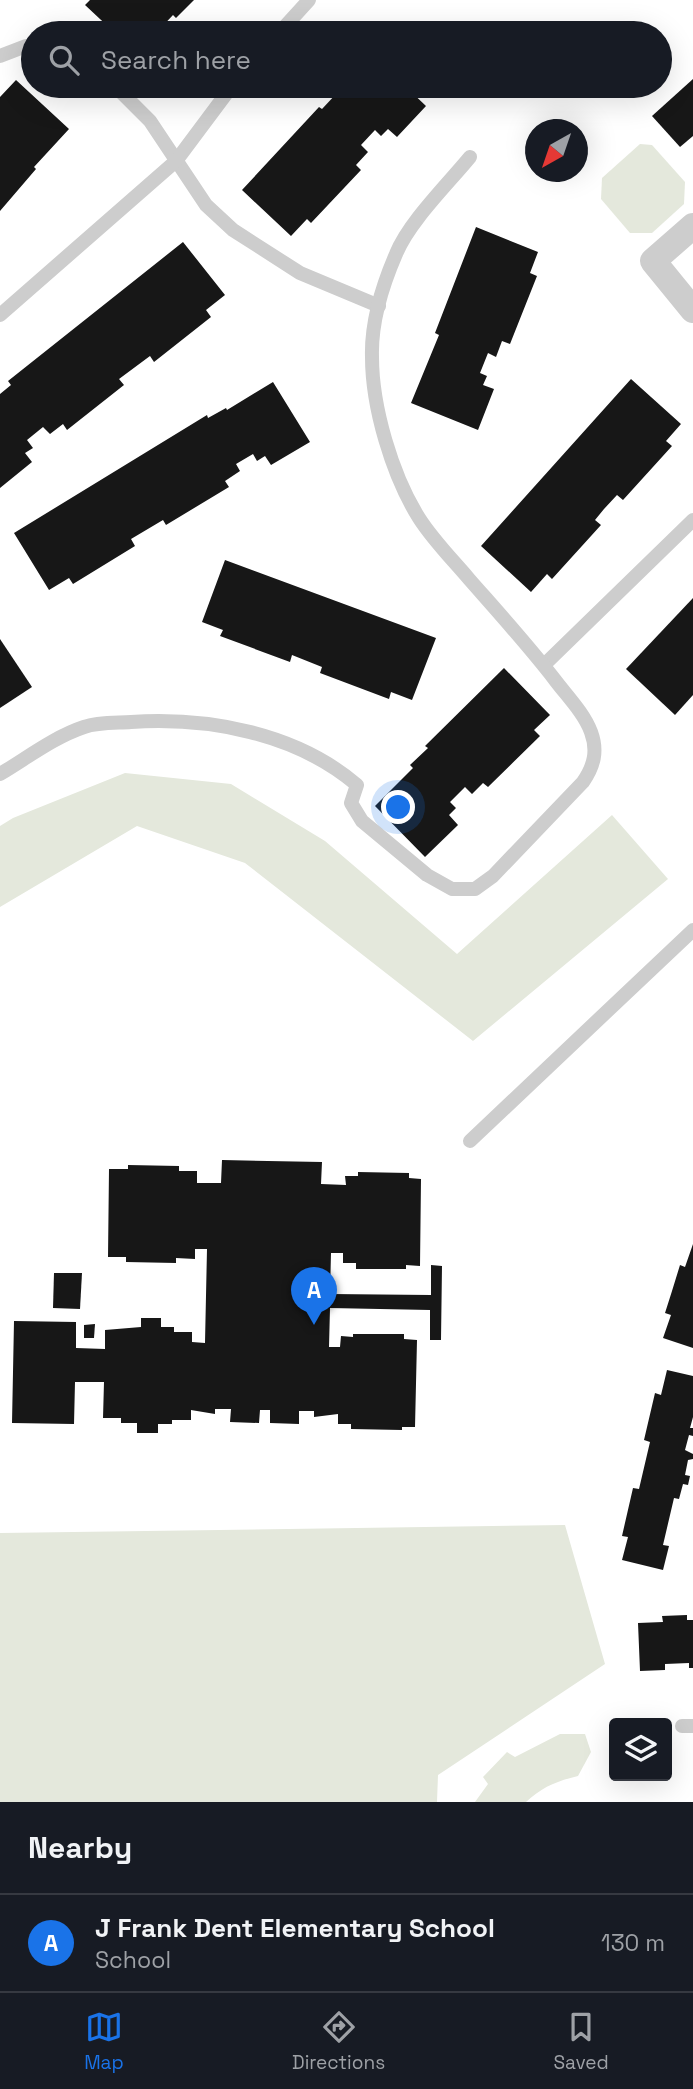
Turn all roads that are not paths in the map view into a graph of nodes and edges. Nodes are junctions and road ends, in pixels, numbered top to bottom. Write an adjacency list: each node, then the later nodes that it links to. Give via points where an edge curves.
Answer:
1 (309, 0): 2 (lane)
2 (290, 21)
3 (21, 48): 4 (lane)
4 (0, 56)
5 (127, 98): 8 (lane, via 150,121)
6 (223, 98): 8 (lane)
7 (470, 157): 10 (lane, via 396,252)
8 (176, 162): 10 (lane, via 206,205 248,241 300,273); 12 (lane)
9 (693, 226): 11 (street, via 653,261)
10 (379, 306): 14 (lane, via 372,356 376,399 387,444 407,494 438,544)
11 (693, 310)
12 (0, 315)
13 (693, 520): 14 (lane)
14 (544, 665): 15 (lane, via 591,732 592,768 493,876 475,889 452,889 427,875 362,821 351,803 357,785 279,740 165,720 86,726)
15 (0, 774)
16 (693, 930): 17 (lane)
17 (470, 1141)

